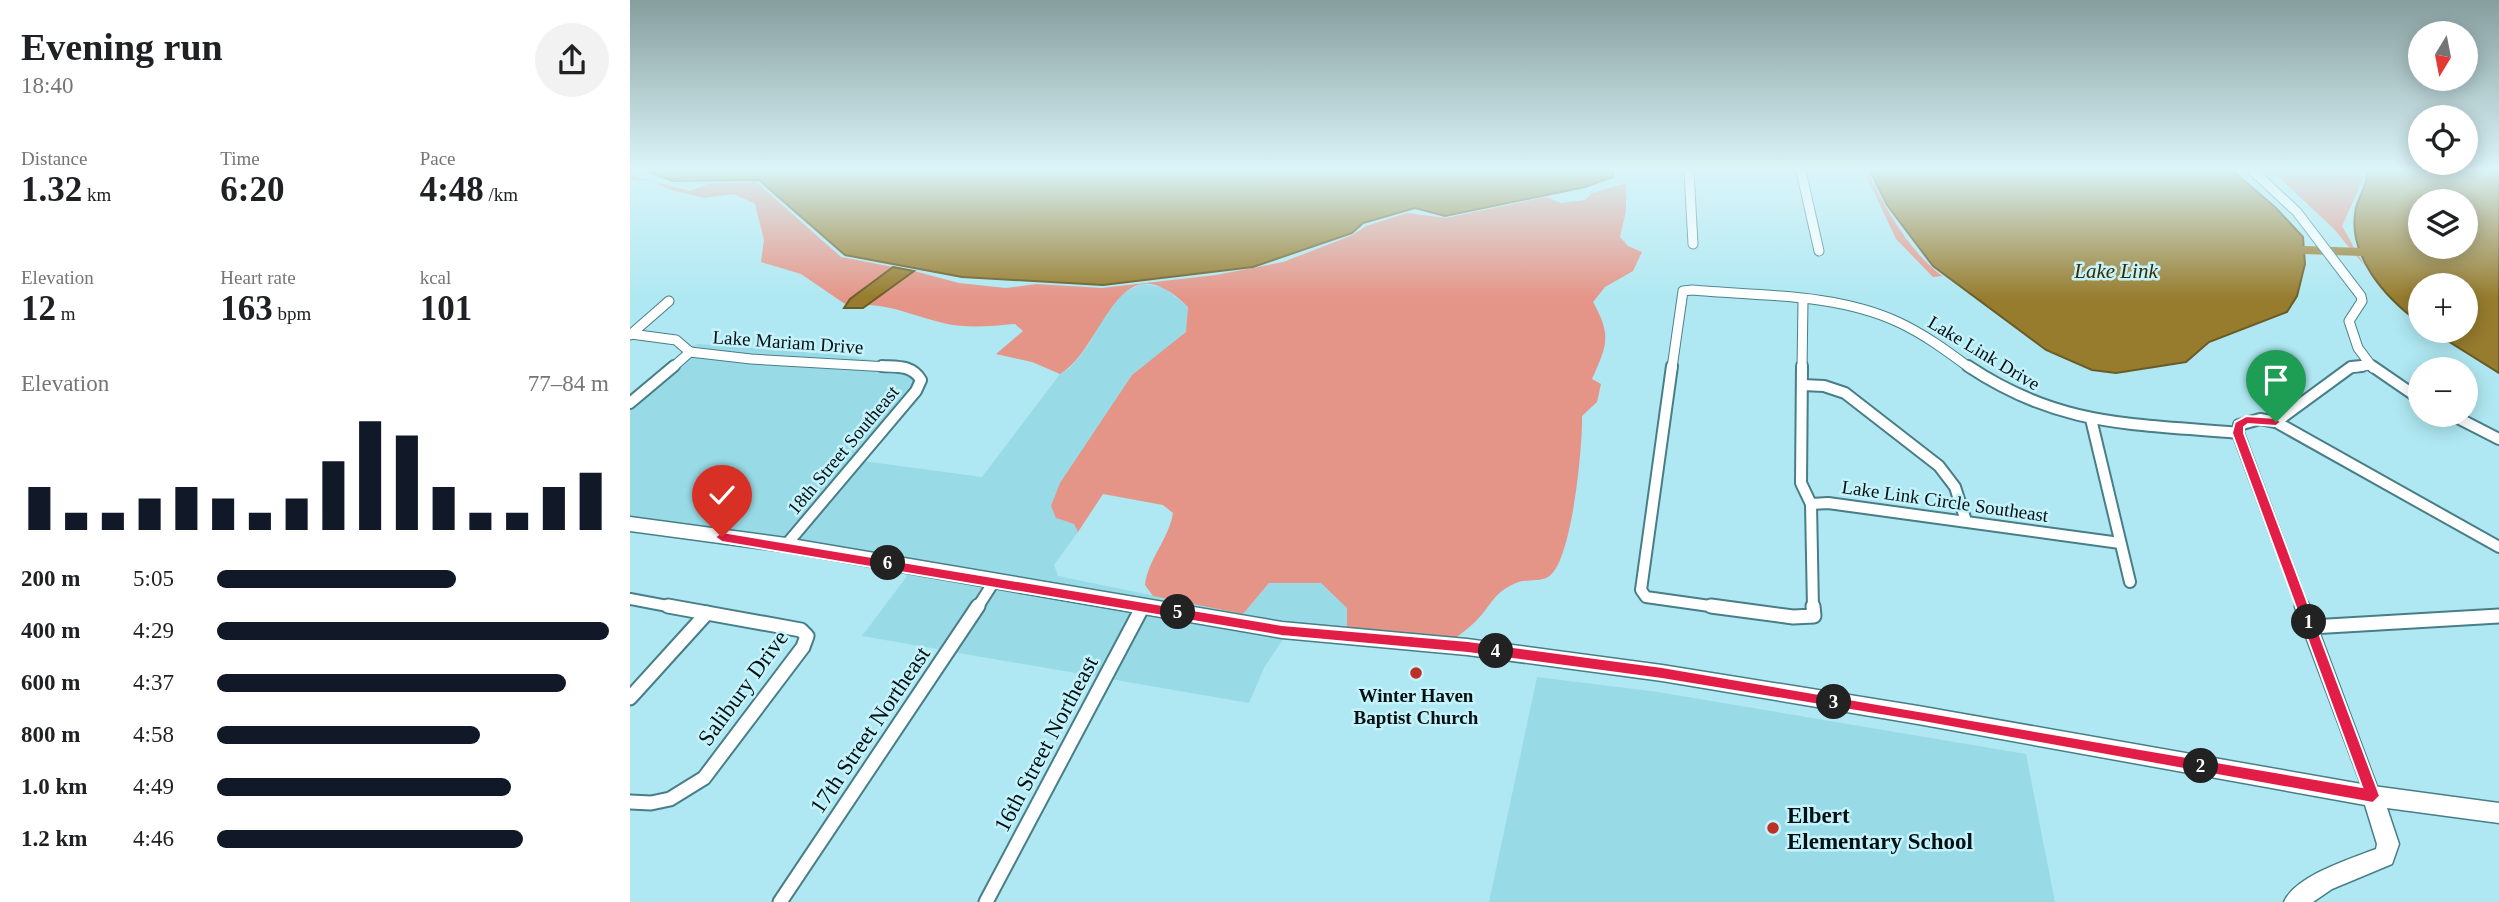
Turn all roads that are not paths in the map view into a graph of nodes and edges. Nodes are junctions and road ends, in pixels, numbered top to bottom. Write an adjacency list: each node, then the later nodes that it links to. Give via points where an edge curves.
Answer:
1 (1691, 213): 4 (street)
2 (1810, 213): 5 (street)
3 (2298, 213): 10 (street, via 2361,296 2349,321)
4 (1693, 244)
5 (1819, 251)
6 (669, 300): 8 (street)
7 (1803, 302): 12 (street); 15 (street, Lake Link Drive, via 1861,310 1897,321 2019,397); 20 (street, Lake Link Drive, via 1682,292 1641,590 1646,597 1814,616)
8 (631, 335): 9 (street, via 676,340)
9 (690, 352): 11 (street, Lake Mariam Drive, via 905,368); 14 (street, Lake Mariam Drive)
10 (2369, 365): 13 (street); 16 (street, via 2351,367)
11 (918, 375): 24 (street, 18th Street Southeast, via 921,380 916,391)
12 (1804, 385): 20 (street, via 1801,482); 21 (street, via 1845,393 1940,467 1955,487)
13 (2408, 393)
14 (630, 404)
15 (2091, 419): 18 (street, Lake Link Drive); 23 (street)
16 (2276, 422): 18 (street, Lake Link Drive, via 2246,420); 25 (street)
17 (2476, 427): 19 (street)
18 (2238, 433): 32 (street)
19 (2499, 439)
20 (1811, 504): 21 (street, Lake Link Circle Southeast)
21 (1966, 521): 23 (street, Lake Link Circle Southeast)
22 (630, 524): 24 (main road)
23 (2120, 543): 27 (street)
24 (786, 545): 26 (main road)
25 (2499, 547)
26 (995, 580): 29 (main road); 37 (street, 17th Street Northeast)
27 (2130, 582)
28 (630, 599): 30 (street, Salibury Drive)
29 (1143, 606): 34 (main road, via 1282,630 1468,647 1662,673); 38 (street, 16th Street Northeast)
30 (707, 613): 33 (street); 35 (street, Salibury Drive, via 801,630 807,636 704,778 685,795 646,805)
31 (2499, 616): 32 (street)
32 (2311, 627): 34 (street)
33 (630, 698)
34 (2373, 796): 36 (main road); 39 (main road, via 2388,844 2384,856 2324,881)
35 (630, 802)
36 (2493, 813)
37 (780, 902)
38 (986, 902)
39 (2295, 902)

